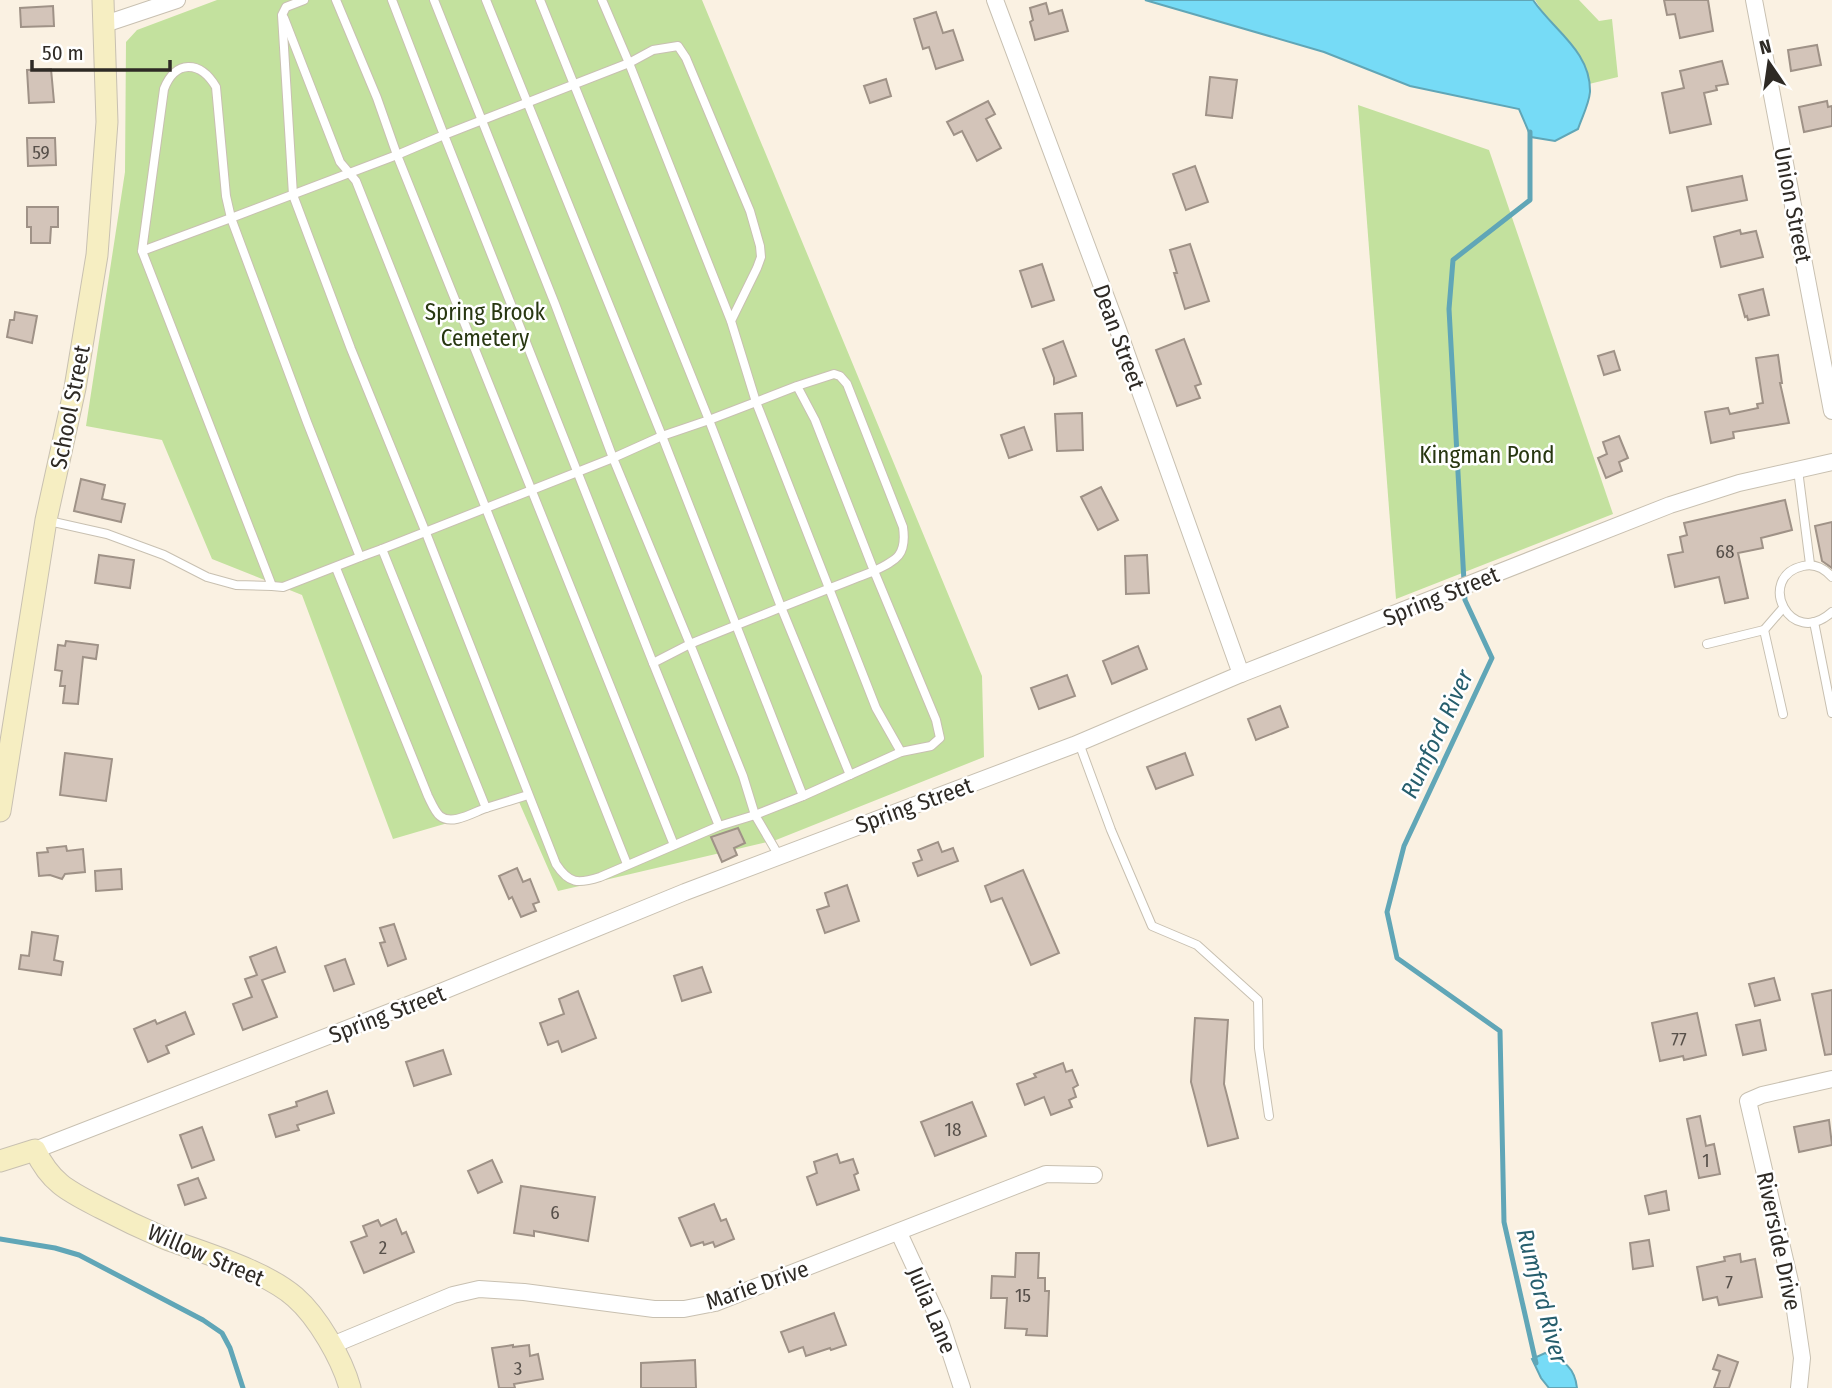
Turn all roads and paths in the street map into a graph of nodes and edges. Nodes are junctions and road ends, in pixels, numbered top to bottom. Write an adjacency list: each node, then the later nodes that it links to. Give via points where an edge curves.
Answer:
1 (103, 0): 13 (main road, School Street)
2 (177, 0): 13 (street)
3 (304, 0): 12 (lane, via 286,7)
4 (336, 0): 19 (lane)
5 (392, 0): 18 (lane)
6 (434, 0): 17 (lane)
7 (486, 0): 16 (lane)
8 (540, 0): 15 (lane)
9 (602, 0): 14 (lane)
10 (995, 0): 55 (street, Dean Street)
11 (1754, 0): 27 (street, Union Street)
12 (282, 15): 20 (lane, via 340,162); 21 (lane)
13 (105, 24): 36 (main road, School Street, via 107,122 97,255 75,388)
14 (629, 63): 15 (lane); 24 (lane); 24 (lane, via 653,50 678,46 750,212 761,257)
15 (575, 86): 16 (lane); 28 (lane)
16 (528, 103): 17 (lane); 29 (lane)
17 (480, 120): 18 (lane); 30 (lane)
18 (444, 135): 19 (lane); 33 (lane)
19 (397, 155): 20 (lane); 34 (lane)
20 (349, 174): 21 (lane); 35 (lane, via 356,181)
21 (293, 195): 22 (lane); 37 (lane)
22 (232, 218): 23 (lane); 23 (lane, via 216,87 200,68 180,69 169,76 164,89); 39 (lane)
23 (142, 251): 44 (lane)
24 (731, 321): 26 (lane)
25 (797, 386): 26 (lane); 42 (lane, via 815,420); 42 (lane, via 834,374 847,384 905,539 894,561)
26 (756, 402): 28 (lane); 45 (lane)
27 (1832, 411)
28 (709, 420): 29 (lane); 46 (lane)
29 (662, 436): 30 (lane); 50 (lane)
30 (613, 458): 33 (lane); 52 (lane)
31 (1832, 463): 32 (street, Spring Street)
32 (1797, 470): 40 (lane); 55 (street, Spring Street, via 1670,505)
33 (579, 471): 34 (lane); 54 (lane)
34 (531, 489): 35 (lane); 67 (lane)
35 (485, 509): 37 (lane); 69 (lane)
36 (46, 520): 44 (lane, via 119,538 207,577 236,585); 64 (main road, School Street)
37 (426, 533): 38 (lane); 61 (lane)
38 (382, 549): 39 (lane); 63 (lane)
39 (360, 557): 41 (lane)
40 (1810, 564): 43 (lane); 47 (lane, via 1795,568 1784,578 1779,593)
41 (336, 568): 44 (lane, via 283,587); 63 (lane, via 440,816 458,819)
42 (874, 571): 45 (lane); 59 (lane, via 939,730 940,737 931,746)
43 (1832, 576)
44 (272, 586)
45 (829, 589): 46 (lane); 59 (lane, via 876,708)
46 (781, 607): 50 (lane); 60 (lane)
47 (1783, 608): 49 (lane, via 1793,619); 51 (lane)
48 (1832, 612): 49 (lane)
49 (1814, 622): 56 (lane)
50 (736, 625): 52 (lane); 62 (lane)
51 (1764, 630): 53 (lane); 57 (lane)
52 (690, 644): 54 (lane); 65 (lane)
53 (1707, 644)
54 (653, 663): 66 (lane)
55 (1241, 674): 58 (street, Spring Street)
56 (1832, 713)
57 (1783, 714)
58 (1079, 743): 68 (street, Spring Street); 71 (lane, via 1153,926 1197,946 1258,1000 1259,1048)
59 (901, 752): 60 (lane)
60 (850, 775): 62 (lane)
61 (528, 795): 63 (lane); 69 (lane, via 564,877 585,881)
62 (803, 796): 65 (lane)
63 (486, 808)
64 (0, 811)
65 (755, 815): 66 (lane); 68 (lane)
66 (719, 826): 67 (lane)
67 (674, 845): 69 (lane)
68 (779, 856): 72 (street, Spring Street)
69 (627, 864)
70 (1832, 1079): 79 (street, Riverside Drive, via 1748,1101 1792,1290 1802,1358)
71 (1269, 1116)
72 (35, 1150): 73 (main road, Spring Street); 76 (main road, Willow Street, via 51,1177 67,1190 162,1237 240,1266 294,1296)
73 (0, 1161)
74 (1094, 1175): 75 (street, Marie Drive, via 1046,1174)
75 (899, 1233): 76 (street, Marie Drive, via 715,1303 654,1309 479,1289 453,1295); 78 (street, Julia Lane, via 941,1324)
76 (330, 1346): 77 (main road, Willow Street)
77 (350, 1388)
78 (962, 1388)
79 (1799, 1388)

